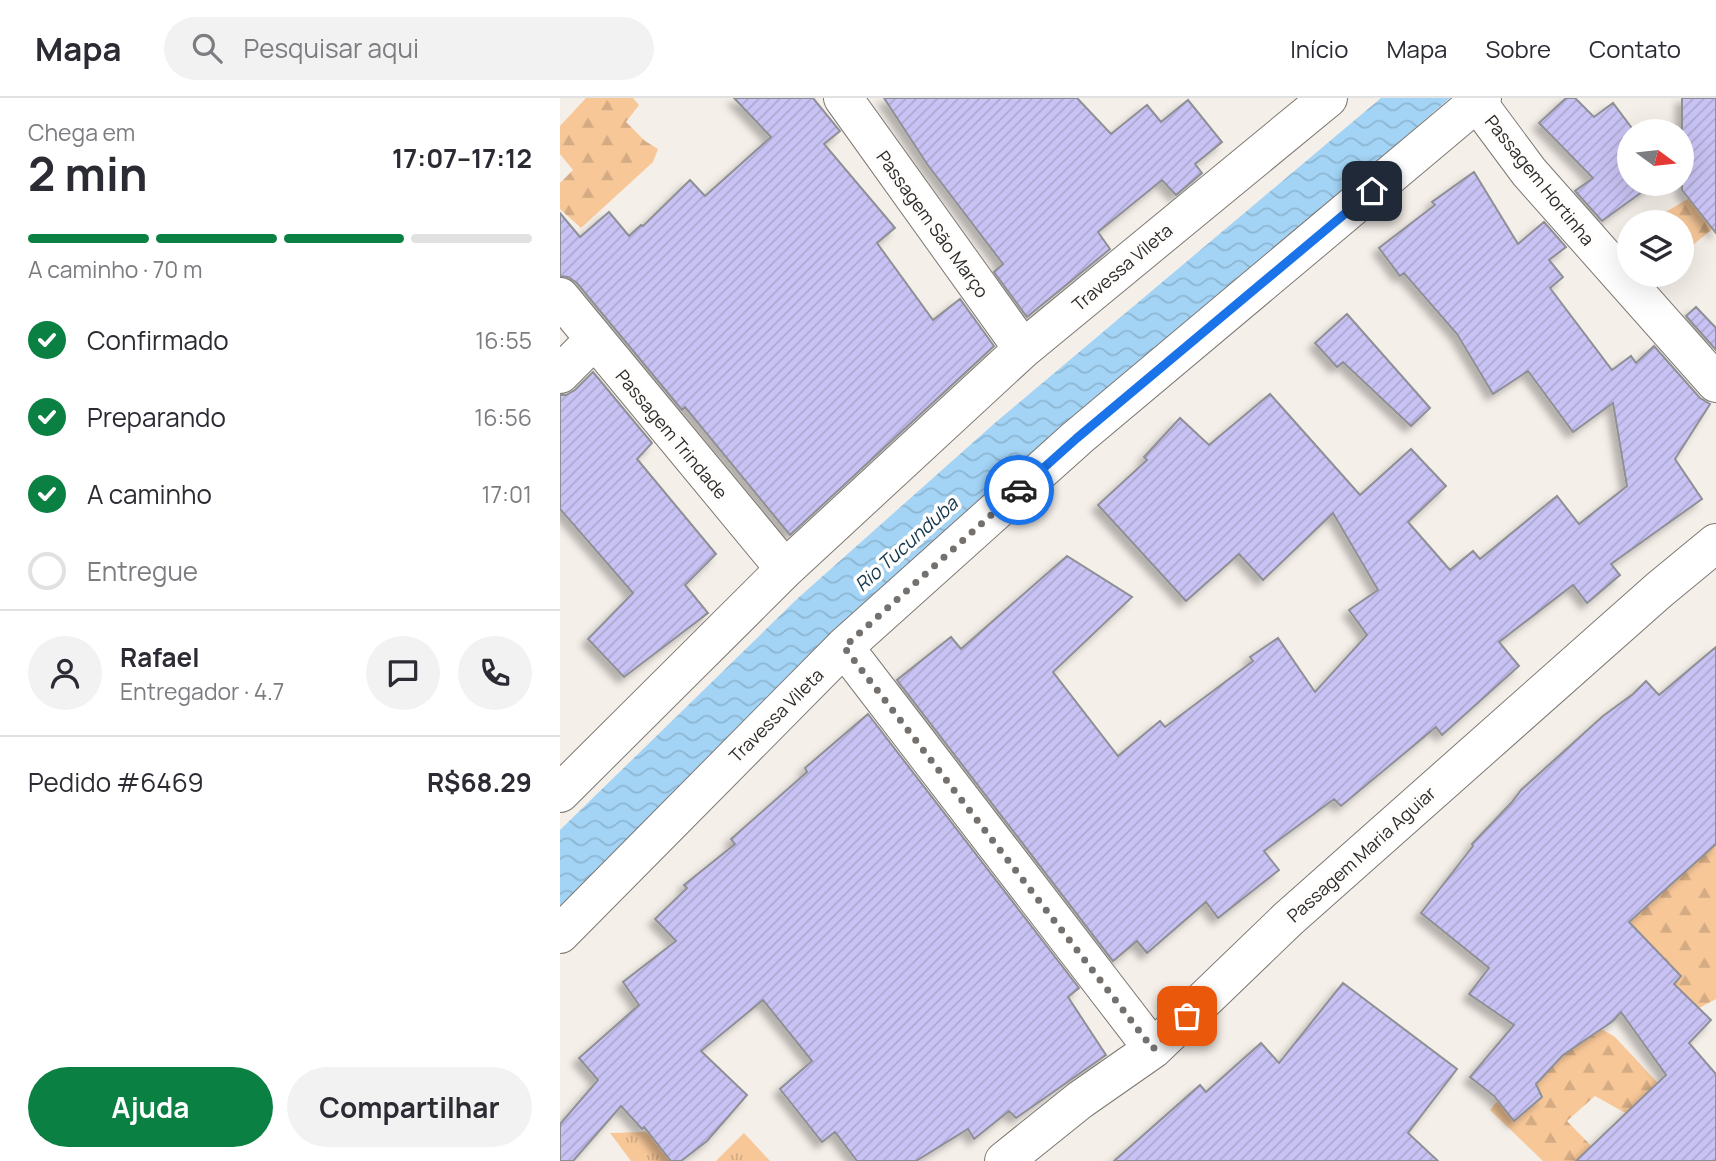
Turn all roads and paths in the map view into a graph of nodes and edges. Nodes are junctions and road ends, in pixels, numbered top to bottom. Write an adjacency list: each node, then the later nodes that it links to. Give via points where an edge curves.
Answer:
1 (843, 98): 6 (street, Passagem São Março)
2 (1328, 98): 6 (street, Travessa Vileta)
3 (1479, 100): 8 (street, Passagem Hortinha, via 1529,172); 11 (street, Travessa Vileta, via 1077,438)
4 (560, 297): 5 (street, Passagem Trindade)
5 (594, 340): 7 (street); 10 (street, Passagem Trindade)
6 (1023, 349): 10 (street, Travessa Vileta)
7 (560, 374)
8 (1716, 383)
9 (1716, 543): 14 (street, Passagem Maria Aguiar, via 1288,919)
10 (785, 569): 12 (street, Travessa Vileta)
11 (844, 647): 13 (street, Travessa Vileta); 14 (street)
12 (560, 793)
13 (560, 934)
14 (1153, 1049): 15 (street, Passagem Maria Aguiar)
15 (1004, 1161)

